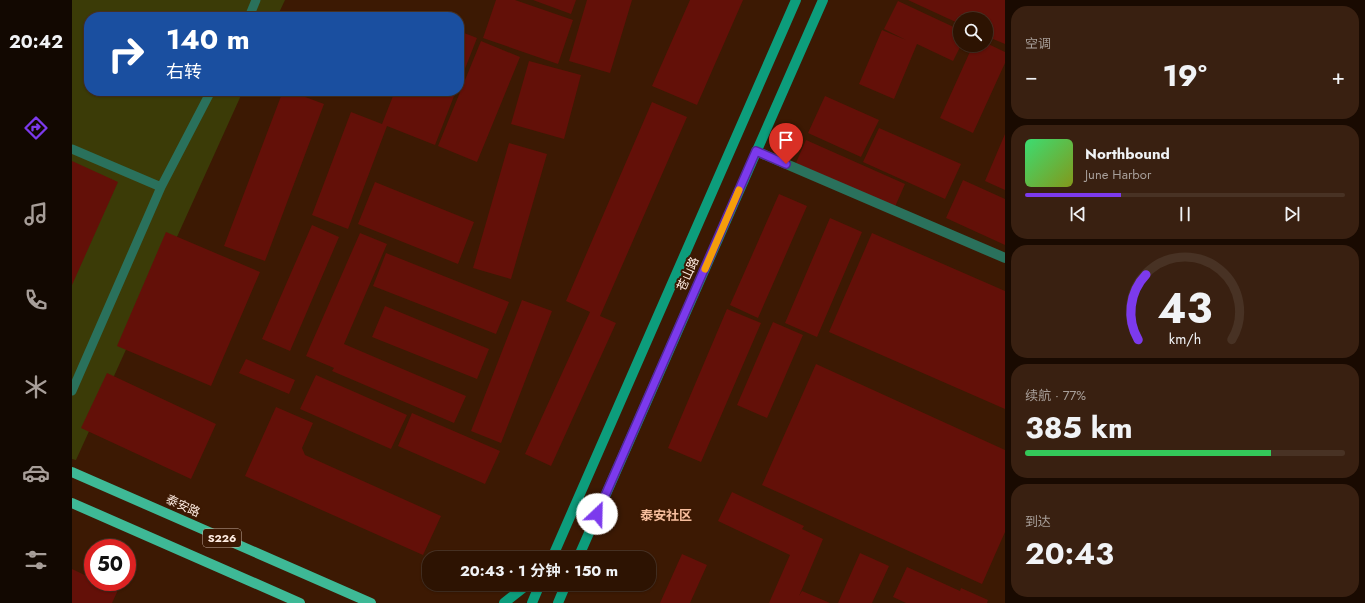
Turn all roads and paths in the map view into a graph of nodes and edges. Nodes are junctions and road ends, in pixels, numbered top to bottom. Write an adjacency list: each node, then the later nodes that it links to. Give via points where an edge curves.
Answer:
1 (256, 0): 4 (lane)
2 (796, 0): 13 (main road, 苍山路)
3 (823, 0): 7 (main road, 苍山路)
4 (251, 12)
5 (208, 96): 8 (lane)
6 (72, 149): 8 (lane)
7 (756, 151): 9 (street); 14 (main road, 苍山路)
8 (161, 187): 10 (lane)
9 (1005, 258)
10 (72, 391)
11 (72, 472): 20 (main road, 泰安路 / S226)
12 (72, 503): 19 (main road, S226)
13 (554, 551)
14 (581, 551)
15 (519, 591): 21 (main road)
16 (537, 591): 22 (main road)
17 (563, 591): 23 (main road)
18 (564, 591): 24 (main road)
19 (300, 603)
20 (371, 603)
21 (504, 603)
22 (532, 603)
23 (558, 603)
24 (563, 603)

